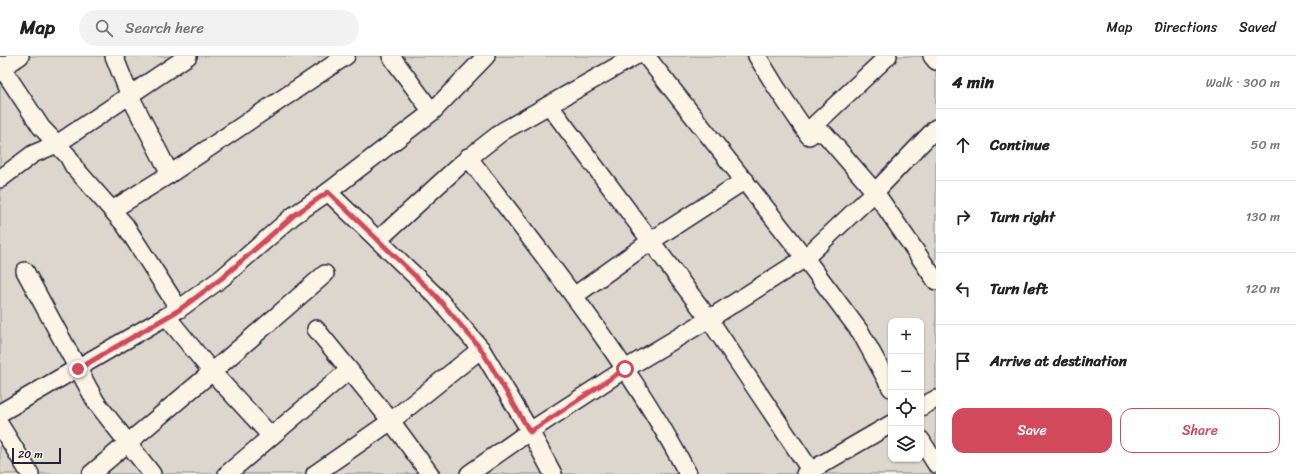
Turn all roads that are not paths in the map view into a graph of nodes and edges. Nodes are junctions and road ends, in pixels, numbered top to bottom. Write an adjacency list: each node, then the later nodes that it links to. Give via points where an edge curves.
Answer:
1 (20, 56): 13 (street)
2 (114, 56): 14 (street)
3 (188, 56): 14 (street)
4 (346, 56): 21 (street)
5 (391, 56): 16 (street)
6 (486, 56): 16 (street)
7 (635, 56): 15 (street)
8 (646, 56): 23 (street)
9 (757, 56): 18 (street)
10 (888, 56): 18 (street)
11 (932, 56): 12 (street)
12 (936, 61)
13 (1, 66): 19 (street, via 41,127)
14 (130, 96): 19 (street); 21 (street)
15 (549, 105): 20 (street, via 503,131); 28 (street)
16 (432, 112): 24 (street)
17 (936, 128): 25 (street)
18 (807, 132): 25 (street, via 809,136 814,132 825,134)
19 (57, 144): 22 (street, via 32,154); 26 (street)
20 (468, 157): 27 (street); 34 (street)
21 (170, 174): 26 (street)
22 (0, 179)
23 (745, 180): 28 (street); 29 (street)
24 (328, 192): 27 (street); 35 (street, via 293,216 222,278)
25 (875, 192): 29 (street); 30 (street)
26 (112, 210): 35 (street, via 125,225)
27 (378, 240): 38 (street, via 436,296)
28 (651, 241): 34 (street); 36 (street)
29 (805, 258): 36 (street); 43 (street, via 861,333)
30 (931, 264): 33 (street)
31 (25, 271): 39 (street)
32 (325, 274): 42 (street)
33 (936, 281)
34 (574, 296): 40 (street)
35 (173, 313): 39 (street); 42 (street)
36 (709, 319): 40 (street); 56 (street)
37 (316, 329): 41 (street)
38 (481, 349): 47 (street); 50 (street)
39 (78, 369): 46 (street); 52 (street, via 96,402)
40 (625, 369): 50 (street); 64 (street, via 671,440)
41 (349, 370): 47 (street); 51 (street)
42 (212, 372): 51 (street); 52 (street)
43 (888, 382)
44 (936, 399): 45 (street)
45 (924, 405)
46 (0, 413)
47 (391, 421): 60 (street); 61 (street)
48 (0, 425): 55 (street)
49 (888, 426): 56 (street)
50 (530, 432): 62 (street); 63 (street)
51 (271, 436): 59 (street)
52 (128, 443): 57 (street); 58 (street)
53 (924, 445): 54 (street)
54 (936, 464)
55 (23, 472)
56 (810, 473)
57 (91, 474)
58 (152, 474)
59 (227, 474)
60 (315, 474)
61 (430, 474)
62 (469, 474)
63 (552, 474)
64 (688, 474)

